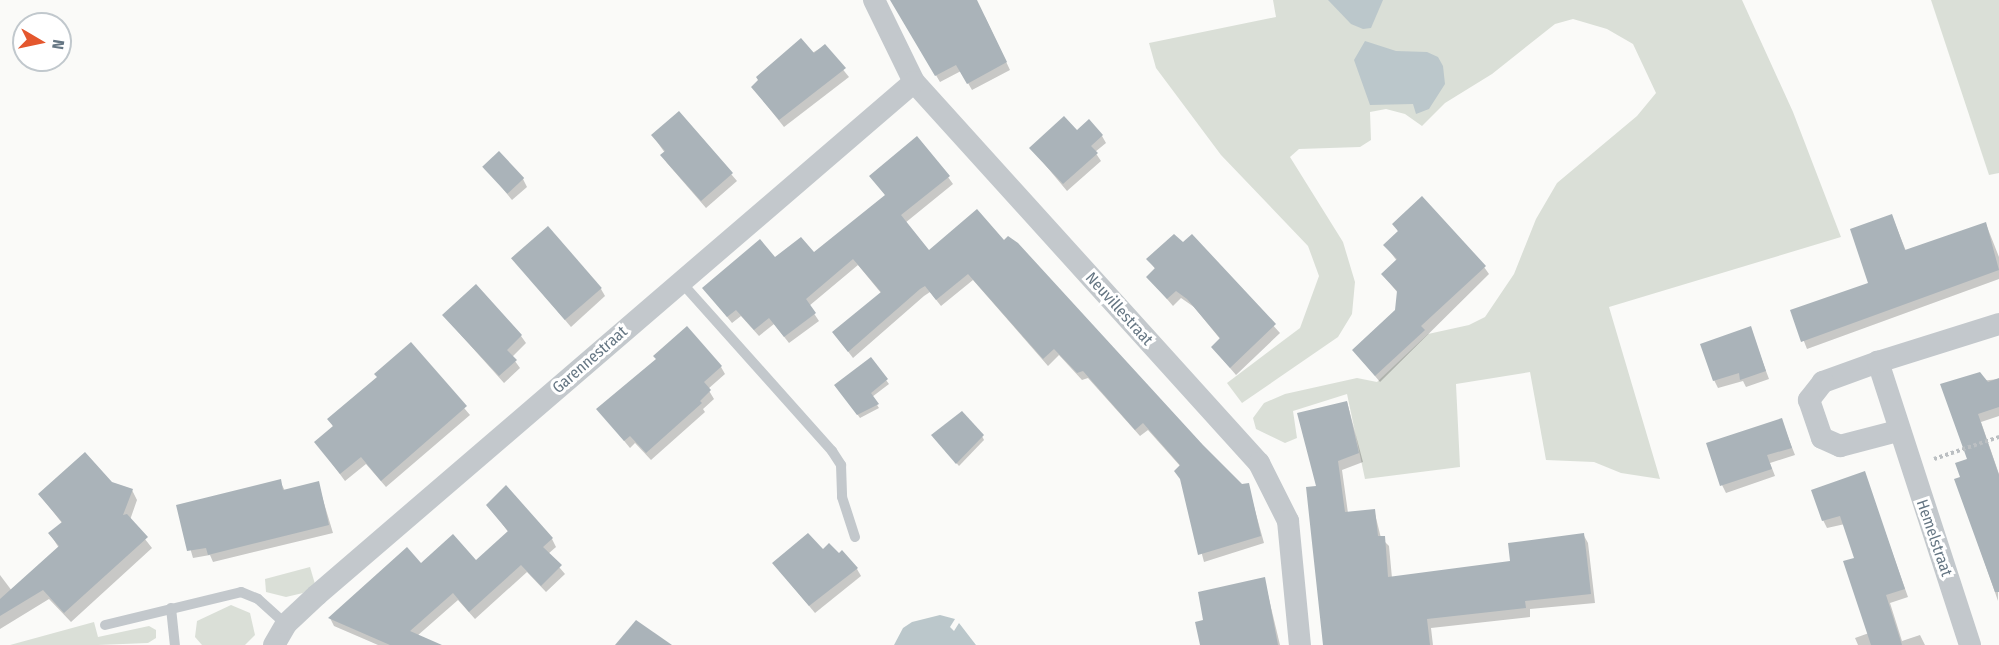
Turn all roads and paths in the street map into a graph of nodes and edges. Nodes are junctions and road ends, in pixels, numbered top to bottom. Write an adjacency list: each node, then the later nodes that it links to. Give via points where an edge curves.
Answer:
1 (874, 0): 2 (street, Neuvillestraat)
2 (914, 82): 3 (street, Garennestraat); 15 (street, Neuvillestraat, via 1259,463 1288,521)
3 (681, 282): 9 (lane, via 842,465 842,497); 11 (street, Garennestraat)
4 (1999, 324): 5 (street)
5 (1878, 362): 6 (street, Hemelstraat); 6 (street, via 1823,382 1809,400 1822,438 1840,446)
6 (1897, 431): 8 (street, Hemelstraat)
7 (1999, 436): 8 (path)
8 (1910, 467): 16 (street, Hemelstraat)
9 (855, 537)
10 (171, 608): 11 (lane, via 241,592 258,598); 12 (lane); 13 (lane)
11 (286, 624): 14 (street, Garennestraat)
12 (105, 625)
13 (175, 645)
14 (274, 645)
15 (1300, 645)
16 (1970, 645)

